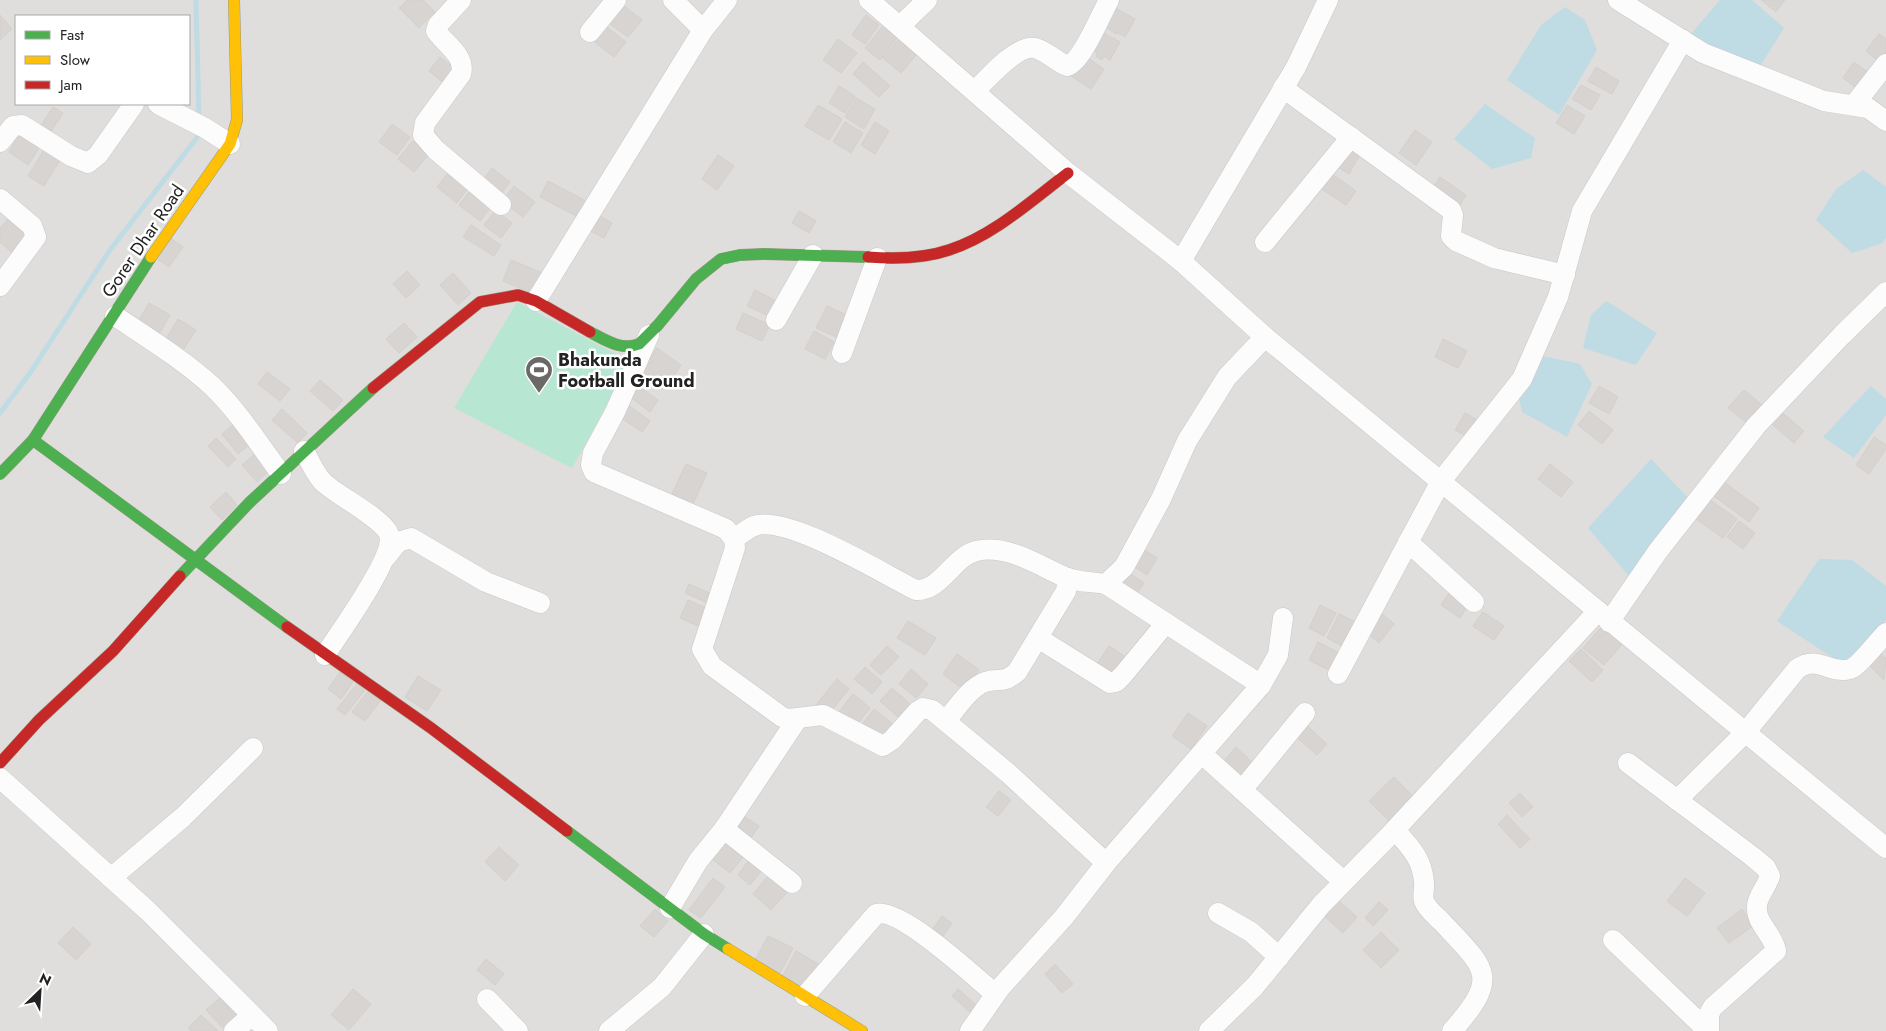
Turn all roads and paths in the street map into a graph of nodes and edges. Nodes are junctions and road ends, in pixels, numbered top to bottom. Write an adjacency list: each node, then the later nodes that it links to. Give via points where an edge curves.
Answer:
1 (234, 0): 24 (street, Gorer Dhar Road, via 236,120)
2 (461, 0): 27 (street, via 436,31 460,58 463,65 461,74 425,123 423,135)
3 (616, 0): 13 (street)
4 (674, 0): 12 (street)
5 (727, 0): 12 (street)
6 (869, 0): 11 (street)
7 (927, 0): 11 (street)
8 (1109, 0): 17 (street, via 1083,49 1071,64 1066,66 1035,48 1027,48 1012,57)
9 (1328, 0): 16 (street, via 1306,49)
10 (1618, 0): 14 (street)
11 (900, 26): 17 (street)
12 (703, 30): 35 (street)
13 (590, 32)
14 (1683, 40): 20 (street, via 1703,53 1824,100); 32 (street, via 1582,211)
15 (1886, 64): 20 (street)
16 (1283, 88): 22 (street); 31 (street)
17 (975, 91): 25 (street)
18 (133, 105): 23 (street, via 98,155 88,163 71,156 22,124 13,126)
19 (160, 105): 24 (street)
20 (1854, 106): 21 (street, via 1868,108)
21 (1886, 121)
22 (1351, 137): 28 (street); 32 (street, via 1451,210 1454,216 1451,236 1456,241 1494,258)
23 (0, 142)
24 (230, 144): 36 (street, Gorer Dhar Road, via 149,260)
25 (1068, 173): 30 (street, via 962,245 917,257); 31 (street)
26 (0, 199): 33 (street, via 32,226 36,237)
27 (501, 205)
28 (1265, 242)
29 (813, 255): 30 (street); 37 (street); 38 (street, via 763,254 720,260 703,272)
30 (877, 258): 40 (street)
31 (1181, 261): 39 (street)
32 (1565, 276): 45 (street, via 1522,379)
33 (0, 286)
34 (1886, 292): 54 (street, via 1756,426)
35 (536, 301): 38 (street, via 614,344 636,345); 42 (street, via 518,295 480,302 368,392)
36 (115, 316): 41 (street, Gorer Dhar Road); 44 (street, via 213,387)
37 (776, 320)
38 (649, 335): 46 (street, via 593,453 591,465 594,472 726,529)
39 (1265, 337): 45 (street); 51 (street, via 1227,377 1187,441 1161,499 1124,567)
40 (842, 353)
41 (33, 440): 43 (street, Gorer Dhar Road); 49 (street)
42 (304, 451): 44 (street); 48 (street, via 322,482 387,531 390,540)
43 (0, 474)
44 (281, 474): 49 (street)
45 (1442, 481): 47 (street); 54 (street)
46 (734, 538): 50 (street, via 754,526 784,528 827,544 916,590 933,585 975,551 989,550 1025,557); 63 (street, via 735,548 702,649 712,666 744,690 782,717)
47 (1408, 542): 52 (street); 60 (street)
48 (385, 558): 53 (street, via 398,542 411,538 486,582); 59 (street)
49 (195, 559): 59 (street); 68 (street, via 113,651 39,720)
50 (1068, 578): 51 (street); 58 (street, via 1066,591)
51 (1106, 584): 56 (street)
52 (1474, 602)
53 (540, 603)
54 (1603, 616): 65 (street); 74 (street)
55 (1283, 618): 61 (street, via 1278,654)
56 (1166, 623): 58 (street, via 1124,675 1110,683); 61 (street)
57 (1886, 633): 65 (street, via 1852,669 1834,668 1818,662 1804,664)
58 (1038, 638): 64 (street, via 1012,676 1006,681 985,682 977,687)
59 (325, 655): 80 (street, via 431,728)
60 (1338, 674)
61 (1261, 685): 67 (street)
62 (1305, 713): 71 (street)
63 (798, 718): 64 (street, via 823,715 883,746 923,708 932,710); 73 (street)
64 (946, 721): 76 (street)
65 (1745, 733): 72 (street); 75 (street)
66 (252, 748): 77 (street, via 184,817)
67 (1202, 754): 71 (street); 76 (street)
68 (0, 763)
69 (1628, 763): 72 (street)
70 (0, 778): 77 (street)
71 (1242, 790): 78 (street)
72 (1677, 800): 97 (street, via 1753,857 1770,876 1756,906 1776,951 1713,1007)
73 (724, 829): 79 (street); 80 (street, via 698,861)
74 (1395, 830): 78 (street); 96 (street, via 1422,864 1424,901 1483,969 1479,996)
75 (1886, 848)
76 (1106, 863): 85 (street, via 1064,917)
77 (111, 878): 88 (street)
78 (1343, 881): 84 (street)
79 (792, 883)
80 (670, 908): 82 (street)
81 (1218, 913): 84 (street, via 1251,932)
82 (704, 934): 86 (street); 92 (street, via 662,986)
83 (1613, 940): 97 (street)
84 (1279, 957): 95 (street, via 1255,986)
85 (995, 994): 86 (street, via 912,927 881,912); 94 (street)
86 (805, 996): 93 (street)
87 (487, 999): 91 (street)
88 (251, 1016): 89 (street); 90 (street)
89 (234, 1031)
90 (268, 1031)
91 (518, 1031)
92 (610, 1031)
93 (862, 1031)
94 (970, 1031)
95 (1208, 1031)
96 (1452, 1031)
97 (1708, 1031)

